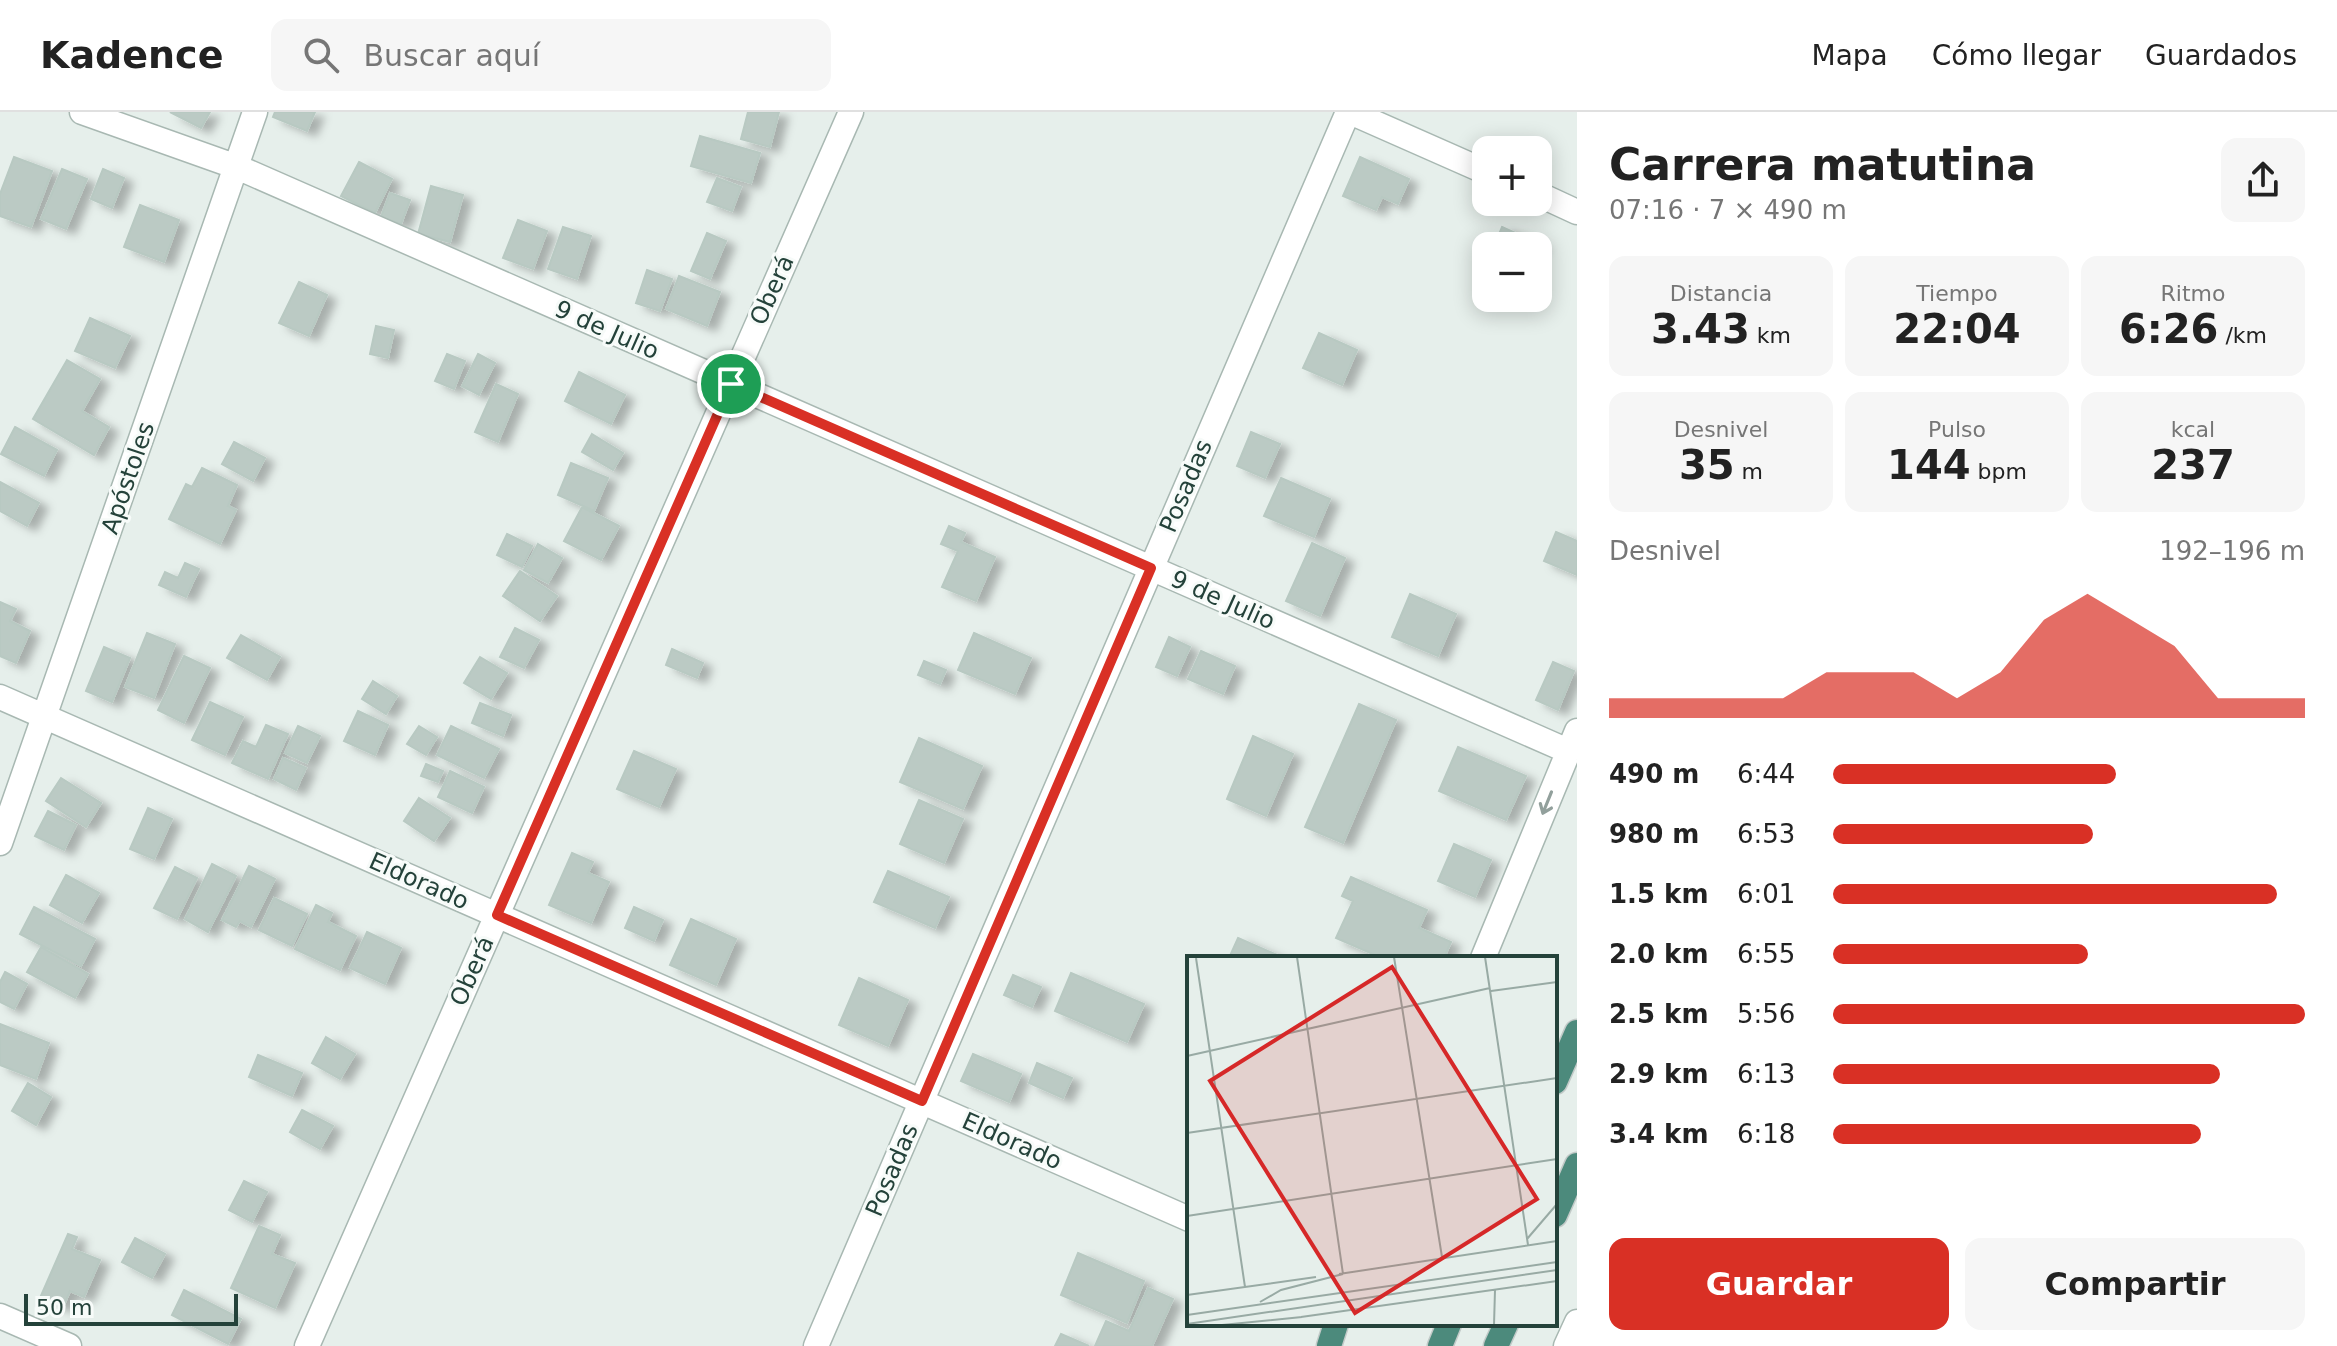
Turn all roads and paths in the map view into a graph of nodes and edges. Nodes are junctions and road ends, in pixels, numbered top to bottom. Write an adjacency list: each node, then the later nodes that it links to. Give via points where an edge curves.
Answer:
1 (82, 112): 6 (street, 9 de Julio)
2 (255, 112): 6 (street, Apóstoles)
3 (851, 112): 9 (street, Oberá)
4 (1349, 112): 5 (street); 10 (street, Posadas)
5 (1472, 166)
6 (237, 167): 9 (street, 9 de Julio); 12 (street, Apóstoles)
7 (1552, 200): 8 (street)
8 (1577, 212)
9 (731, 384): 10 (street, 9 de Julio); 15 (street, Oberá)
10 (1151, 568): 13 (street, 9 de Julio); 19 (street, Posadas)
11 (0, 697): 12 (street, Eldorado)
12 (44, 716): 14 (street, Apóstoles); 15 (street, Eldorado)
13 (1572, 741): 16 (street, one-way to 16)
14 (0, 843)
15 (497, 915): 19 (street, Eldorado); 30 (street, Oberá)
16 (1484, 956)
17 (1577, 1032): 18 (highway)
18 (1557, 1077)
19 (922, 1101): 22 (street, Eldorado); 31 (street, Posadas)
20 (1577, 1165): 21 (highway)
21 (1557, 1210)
22 (1187, 1218)
23 (0, 1316): 29 (street)
24 (1577, 1322): 36 (street)
25 (1332, 1326): 32 (street)
26 (1333, 1326): 33 (highway)
27 (1448, 1326): 34 (highway)
28 (1505, 1326): 35 (highway)
29 (69, 1346)
30 (307, 1346)
31 (816, 1346)
32 (1321, 1346)
33 (1329, 1346)
34 (1440, 1346)
35 (1496, 1346)
36 (1566, 1346)

